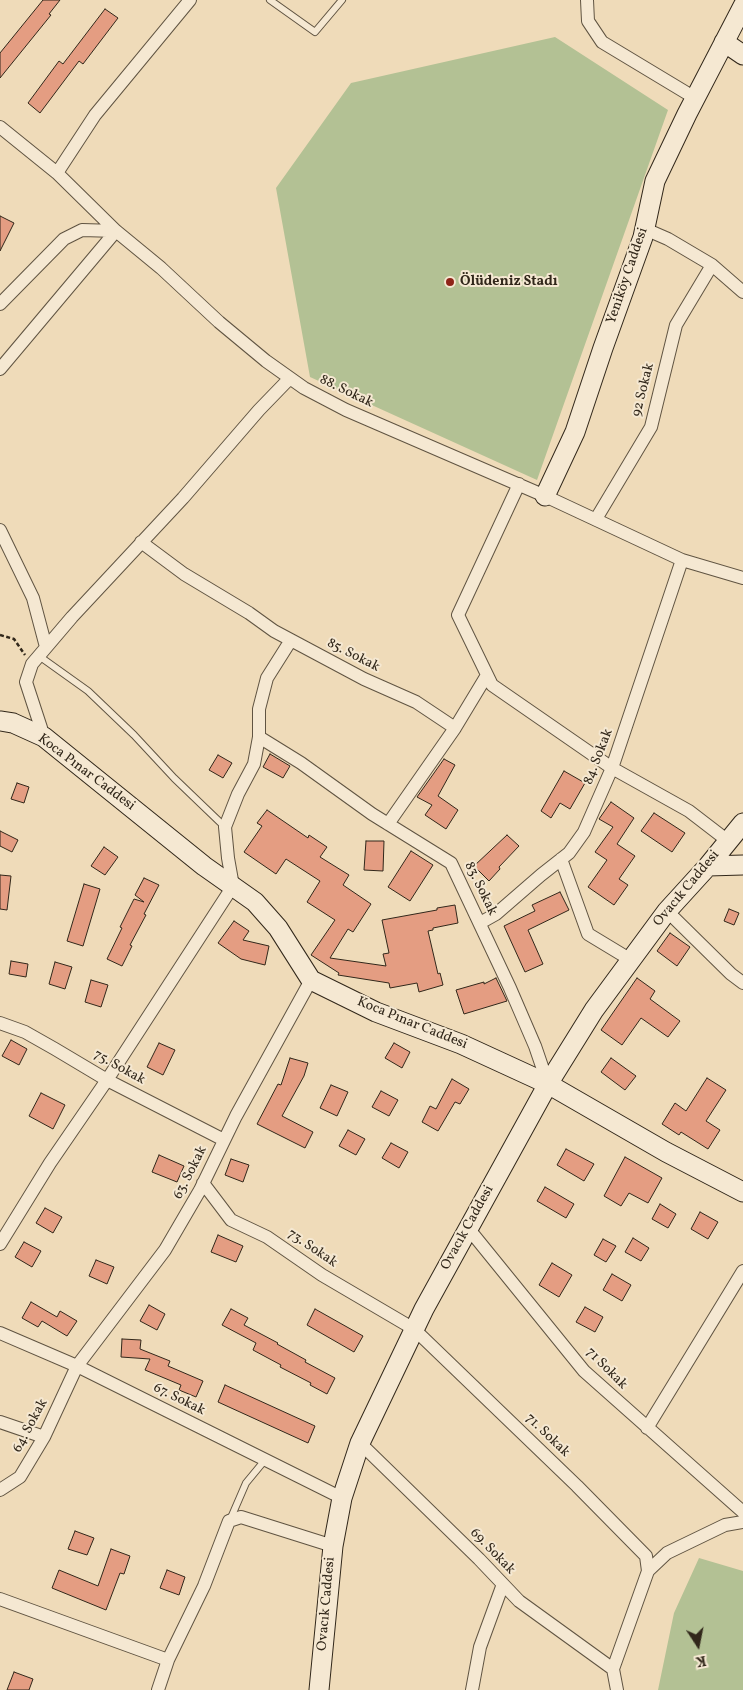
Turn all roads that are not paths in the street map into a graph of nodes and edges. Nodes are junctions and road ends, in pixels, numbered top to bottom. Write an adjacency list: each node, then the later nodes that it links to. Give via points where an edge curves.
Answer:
1 (190, 0): 10 (street, via 95,115)
2 (270, 0): 3 (lane, via 315,32)
3 (342, 0)
4 (587, 0): 8 (street, via 588,21 602,42)
5 (743, 6): 6 (street, Yeniköy Caddesi)
6 (724, 42): 7 (street); 8 (street, Yeniköy Caddesi)
7 (743, 55)
8 (695, 98): 11 (street, Yeniköy Caddesi, via 655,181)
9 (0, 127): 10 (street, 88. Sokak)
10 (57, 173): 12 (street, 88. Sokak)
11 (645, 229): 13 (street, via 668,238); 19 (street, Yeniköy Caddesi, via 575,432)
12 (116, 231): 15 (street, via 82,230 64,239); 16 (street); 17 (street, 88. Sokak, via 219,322)
13 (712, 265): 14 (street); 20 (street, 92 Sokak, via 676,325 650,427)
14 (743, 292)
15 (0, 304)
16 (0, 369)
17 (290, 378): 18 (street, 88. Sokak, via 346,410); 22 (street)
18 (518, 484): 19 (street, 88. Sokak); 27 (street, via 458,615)
19 (546, 496): 20 (street, 88. Sokak)
20 (596, 519): 23 (street, 88. Sokak)
21 (0, 530): 26 (street, via 33,598)
22 (141, 542): 25 (street, 85. Sokak, via 184,574); 26 (street)
23 (682, 560): 24 (street, 88. Sokak); 32 (street, 84. Sokak)
24 (743, 578)
25 (292, 640): 29 (street, 85. Sokak, via 364,680 416,702); 30 (street, via 268,678 259,709)
26 (39, 656): 31 (street, via 26,682); 35 (lane, via 88,691)
27 (487, 675): 29 (street); 32 (street, via 492,685)
28 (0, 721): 31 (street, Koca Pınar Caddesi, via 13,723)
29 (455, 728): 34 (street)
30 (259, 737): 34 (street, 83. Sokak); 35 (street, via 254,764)
31 (44, 738): 40 (street, Koca Pınar Caddesi, via 204,866)
32 (612, 768): 36 (street, via 689,811); 37 (street, 84. Sokak, via 584,832)
33 (743, 822): 36 (street, Ovacık Caddesi)
34 (388, 824): 42 (street, 83. Sokak, via 451,863)
35 (225, 827): 40 (street)
36 (728, 841): 39 (street, Ovacık Caddesi)
37 (561, 860): 42 (street, 84. Sokak, via 496,914); 43 (street, via 588,934)
38 (743, 864): 39 (street)
39 (708, 866): 41 (street, Ovacık Caddesi)
40 (234, 886): 44 (street, Koca Pınar Caddesi, via 255,902 278,928); 47 (street)
41 (667, 911): 43 (street, Ovacık Caddesi); 45 (street)
42 (480, 923): 48 (street, 83. Sokak, via 535,1046)
43 (631, 960): 48 (street, Ovacık Caddesi, via 594,1010)
44 (311, 980): 48 (street, Koca Pınar Caddesi, via 376,1012 462,1044); 49 (street, 63. Sokak)
45 (743, 984)
46 (0, 1023): 47 (street, 75. Sokak, via 25,1032)
47 (107, 1080): 49 (street, 75. Sokak); 53 (street)
48 (548, 1084): 51 (street, Koca Pınar Caddesi); 52 (street, Ovacık Caddesi)
49 (224, 1140): 50 (street, 63. Sokak)
50 (203, 1183): 55 (street, 73. Sokak, via 231,1220 267,1236 322,1274); 57 (street, 63. Sokak, via 166,1250)
51 (743, 1192)
52 (468, 1228): 55 (street, Ovacık Caddesi); 59 (street, 71 Sokak, via 584,1371)
53 (0, 1244)
54 (743, 1271): 59 (street)
55 (414, 1329): 61 (street, Ovacık Caddesi); 69 (street, 71. Sokak, via 646,1556)
56 (0, 1333): 57 (street, 67. Sokak)
57 (78, 1366): 60 (street, 64. Sokak); 62 (street, 67. Sokak)
58 (0, 1422): 60 (street)
59 (647, 1428): 65 (street, 71 Sokak)
60 (44, 1437): 63 (street, 64. Sokak, via 20,1477)
61 (360, 1443): 64 (street, Ovacık Caddesi); 70 (street, 69. Sokak)
62 (265, 1460): 64 (street, 67. Sokak); 66 (lane, via 246,1483)
63 (0, 1490)
64 (342, 1498): 68 (street, Ovacık Caddesi)
65 (743, 1512)
66 (229, 1521): 68 (street, via 241,1517); 72 (street, via 204,1586)
67 (743, 1522): 69 (street, via 725,1526 667,1553)
68 (333, 1546): 75 (street, Ovacık Caddesi)
69 (648, 1571): 73 (street)
70 (503, 1584): 73 (street, 69. Sokak, via 519,1601); 76 (street, via 480,1647)
71 (0, 1599): 72 (street)
72 (168, 1660): 74 (street)
73 (613, 1669): 77 (street)
74 (158, 1690)
75 (319, 1690)
76 (472, 1690)
77 (617, 1690)

